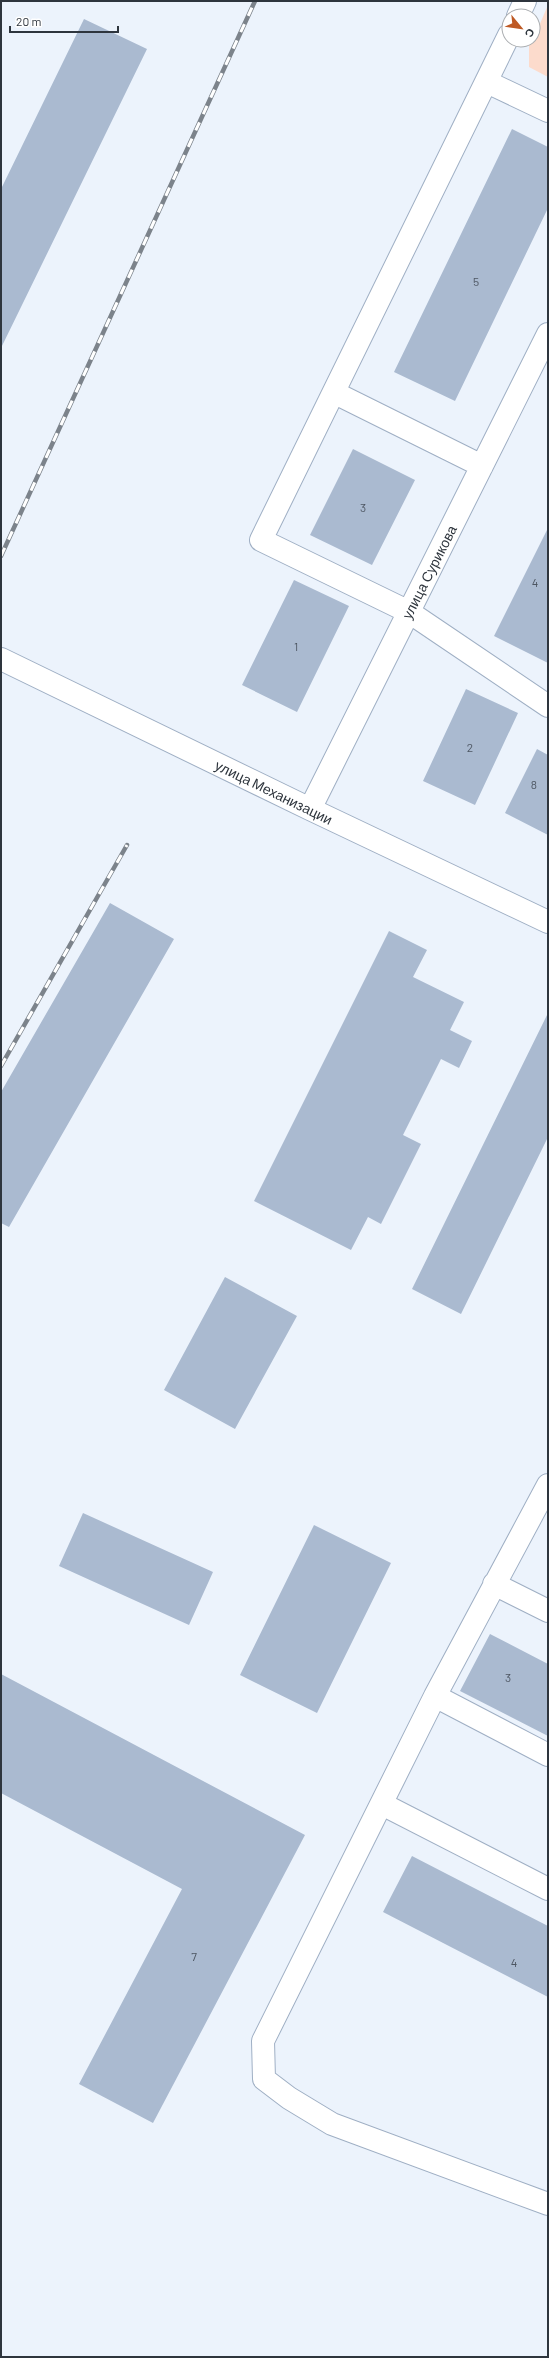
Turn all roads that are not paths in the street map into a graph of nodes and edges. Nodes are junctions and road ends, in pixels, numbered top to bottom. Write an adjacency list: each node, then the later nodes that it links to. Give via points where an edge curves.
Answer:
1 (503, 48): 2 (street)
2 (487, 82): 3 (street); 5 (street)
3 (548, 111)
4 (548, 334): 6 (street, улица Сурикова)
5 (335, 392): 6 (street); 7 (street, via 261,540)
6 (482, 466): 7 (street, улица Сурикова)
7 (409, 612): 9 (street); 10 (street, улица Сурикова)
8 (1, 659): 10 (street, улица Механизации)
9 (548, 706)
10 (310, 809): 11 (street, улица Механизации)
11 (548, 922)
12 (548, 1485): 13 (street)
13 (494, 1584): 14 (street); 15 (street)
14 (548, 1611)
15 (435, 1696): 16 (street); 17 (street)
16 (548, 1755)
17 (382, 1804): 18 (street); 19 (street, via 263,2041 264,2078 332,2124)
18 (548, 1889)
19 (548, 2204)

